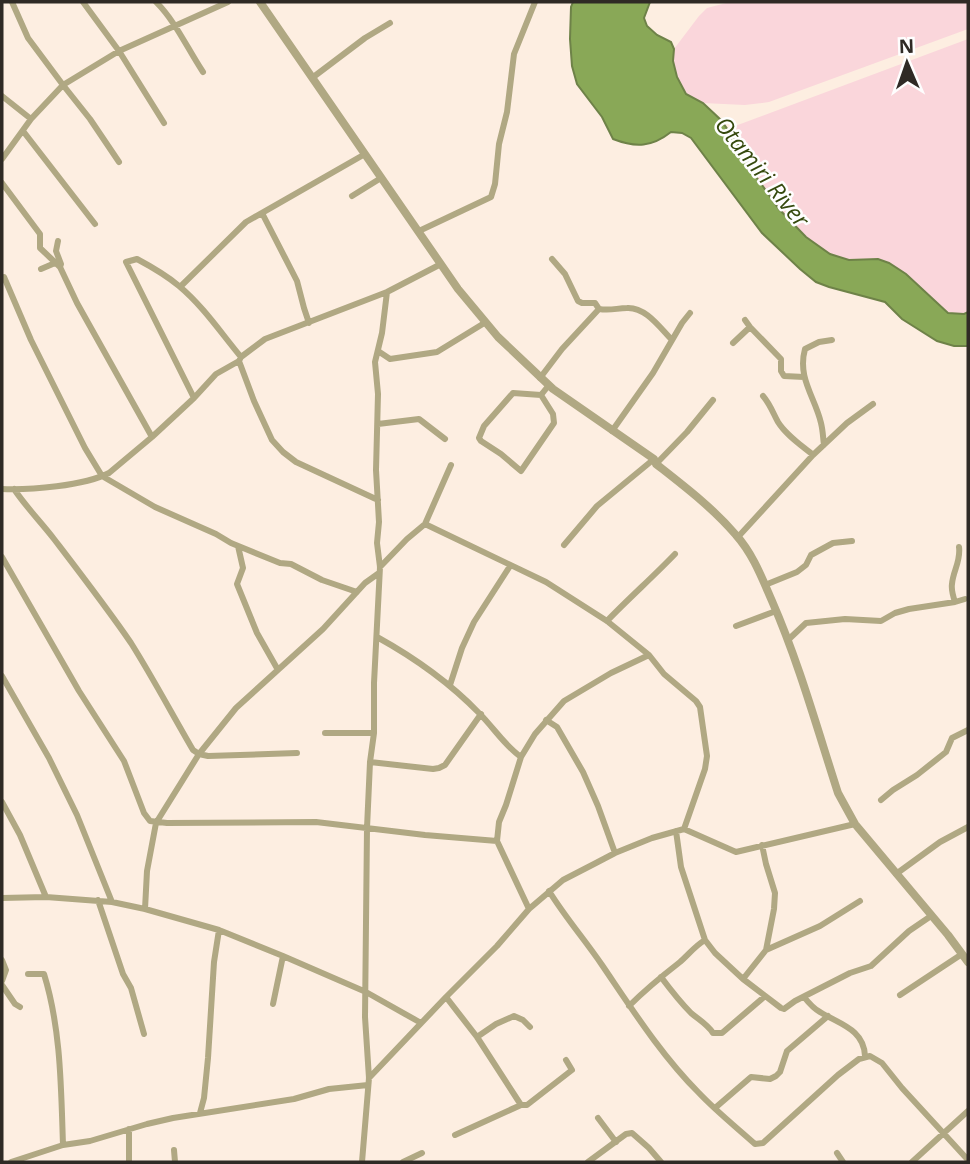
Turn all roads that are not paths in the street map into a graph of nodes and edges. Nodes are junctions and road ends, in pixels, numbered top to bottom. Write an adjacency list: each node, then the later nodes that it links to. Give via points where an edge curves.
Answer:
1 (12, 2): 12 (street, via 28,38)
2 (83, 2): 9 (street)
3 (156, 2): 8 (street)
4 (228, 2): 8 (street)
5 (260, 2): 11 (street)
6 (535, 2): 25 (street, via 514,54 491,197)
7 (390, 23): 11 (street)
8 (175, 25): 9 (street); 10 (street)
9 (119, 51): 12 (street); 15 (street)
10 (203, 72)
11 (312, 78): 17 (street)
12 (63, 85): 14 (street); 19 (street)
13 (2, 96): 14 (street)
14 (31, 119): 16 (street)
15 (164, 124)
16 (23, 131): 18 (street); 24 (street)
17 (365, 154): 20 (street); 23 (street)
18 (2, 159)
19 (119, 162)
20 (381, 178): 22 (street); 25 (street)
21 (2, 183): 29 (street, via 40,234 40,248)
22 (352, 196)
23 (262, 213): 33 (street, via 246,222); 39 (street, via 297,281)
24 (95, 224)
25 (419, 231): 28 (street)
26 (58, 241): 29 (street)
27 (552, 259): 35 (street, via 578,301 595,303)
28 (441, 264): 34 (street); 38 (street)
29 (58, 265): 30 (street); 56 (street)
30 (41, 269)
31 (3, 276): 32 (street); 62 (street, via 85,448)
32 (12, 276)
33 (180, 287): 45 (street); 51 (street, via 137,259 126,262)
34 (387, 292): 39 (street); 44 (street)
35 (599, 309): 41 (street, via 640,309); 47 (street)
36 (690, 313): 41 (street)
37 (745, 320): 40 (street)
38 (486, 322): 44 (street, via 430,354 390,359); 47 (street)
39 (309, 323): 45 (street, via 265,339)
40 (750, 327): 43 (street); 46 (street, via 781,359 784,376)
41 (672, 340): 55 (street)
42 (832, 340): 46 (street, via 805,349)
43 (733, 343)
44 (378, 351): 54 (street)
45 (240, 359): 51 (street, via 216,374); 65 (street, via 272,440 296,462)
46 (804, 377): 58 (street, via 821,423)
47 (540, 378): 48 (street)
48 (549, 385): 49 (street); 55 (street)
49 (541, 395): 49 (street, via 554,423 522,471 479,438 513,393)
50 (763, 396): 59 (street, via 784,429)
51 (194, 398): 56 (street)
52 (713, 400): 60 (street)
53 (873, 404): 58 (street)
54 (377, 424): 57 (street, via 419,419); 65 (street)
55 (611, 431): 60 (street)
56 (152, 437): 62 (street)
57 (445, 439)
58 (824, 446): 59 (street)
59 (813, 455): 67 (street)
60 (655, 461): 67 (street, via 704,501); 69 (street, via 597,506)
61 (451, 465): 66 (street)
62 (103, 476): 64 (street); 70 (street, via 155,508)
63 (2, 489): 64 (street)
64 (14, 489): 95 (street, via 130,642)
65 (378, 500): 75 (street)
66 (425, 524): 74 (street); 75 (street)
67 (738, 537): 76 (street)
68 (852, 541): 76 (street, via 833,543 811,555 797,572)
69 (564, 545)
70 (238, 546): 77 (street); 86 (street, via 243,568 237,584)
71 (959, 547): 79 (street, via 951,588)
72 (675, 554): 81 (street)
73 (2, 557): 100 (street, via 124,761 146,818)
74 (510, 566): 81 (street, via 546,582); 88 (street, via 474,622)
75 (380, 570): 77 (street); 83 (street)
76 (765, 585): 80 (street)
77 (357, 592): 86 (street)
78 (965, 599): 79 (street)
79 (955, 603): 84 (street, via 909,609 881,621 806,622)
80 (776, 611): 82 (street); 84 (street)
81 (607, 621): 85 (street)
82 (736, 626)
83 (377, 637): 88 (street); 93 (street)
84 (788, 640): 101 (street, via 838,793)
85 (649, 655): 90 (street, via 579,691); 104 (street, via 700,706 705,769)
86 (278, 670): 95 (street, via 236,708)
87 (2, 676): 115 (street, via 77,816)
88 (450, 685): 89 (street)
89 (481, 714): 96 (street); 97 (street, via 439,768)
90 (546, 720): 96 (street); 108 (street, via 557,727 583,772)
91 (968, 730): 98 (street, via 952,738 946,752)
92 (326, 733): 93 (street)
93 (374, 733): 97 (street)
94 (297, 753): 95 (street)
95 (199, 754): 100 (street)
96 (521, 757): 106 (street)
97 (370, 762): 103 (street)
98 (881, 800)
99 (2, 802): 111 (street)
100 (156, 823): 103 (street, via 316,822); 116 (street)
101 (855, 824): 107 (street); 109 (street)
102 (968, 827): 109 (street)
103 (368, 828): 106 (street); 130 (street)
104 (684, 829): 105 (street); 107 (street, via 736,852)
105 (676, 831): 108 (street); 120 (street, via 681,867)
106 (497, 841): 117 (street)
107 (762, 845): 121 (street, via 775,894)
108 (615, 853): 110 (street)
109 (897, 874): 118 (street)
110 (548, 891): 117 (street); 136 (street)
111 (46, 897): 112 (street); 113 (street)
112 (2, 898)
113 (98, 901): 115 (street); 141 (street)
114 (860, 901): 121 (street, via 820,926)
115 (112, 902): 116 (street)
116 (145, 909): 119 (street)
117 (529, 909): 132 (street)
118 (931, 916): 122 (street); 134 (street, via 871,966)
119 (219, 930): 123 (street); 149 (street)
120 (705, 940): 127 (street); 128 (street)
121 (765, 950): 128 (street)
122 (962, 954): 125 (street); 131 (street)
123 (283, 956): 130 (street); 135 (street)
124 (2, 960): 129 (street, via 6,970)
125 (968, 962)
126 (28, 974): 155 (street, via 44,974 54,1012)
127 (661, 977): 133 (street, via 713,1033 722,1033); 136 (street)
128 (743, 979): 133 (street)
129 (2, 983): 137 (street)
130 (366, 992): 139 (street); 145 (street)
131 (900, 995)
132 (446, 997): 139 (street); 142 (street)
133 (764, 997): 134 (street, via 781,1009)
134 (804, 997): 138 (street)
135 (273, 1004)
136 (629, 1006): 147 (street, via 672,1064)
137 (20, 1007)
138 (828, 1016): 143 (street, via 858,1037); 147 (street, via 787,1051 776,1076 751,1077)
139 (421, 1023): 145 (street)
140 (530, 1027): 142 (street, via 513,1016)
141 (144, 1034)
142 (477, 1037): 146 (street)
143 (866, 1056): 147 (street, via 838,1074 763,1143 755,1144); 152 (street, via 882,1063)
144 (566, 1060): 146 (street, via 572,1070)
145 (368, 1082): 149 (street); 163 (street)
146 (521, 1105): 153 (street)
147 (715, 1108)
148 (968, 1111): 152 (street)
149 (200, 1113): 151 (street)
150 (598, 1118): 154 (street)
151 (129, 1129): 155 (street); 161 (street)
152 (944, 1133): 159 (street); 168 (street)
153 (456, 1135)
154 (616, 1142): 165 (street); 166 (street, via 632,1133)
155 (63, 1145): 160 (street)
156 (174, 1150): 162 (street)
157 (422, 1153): 164 (street)
158 (837, 1153): 167 (street)
159 (968, 1160)
160 (15, 1162)
161 (129, 1162)
162 (175, 1162)
163 (362, 1162)
164 (403, 1162)
165 (588, 1162)
166 (661, 1162)
167 (843, 1162)
168 (912, 1162)

